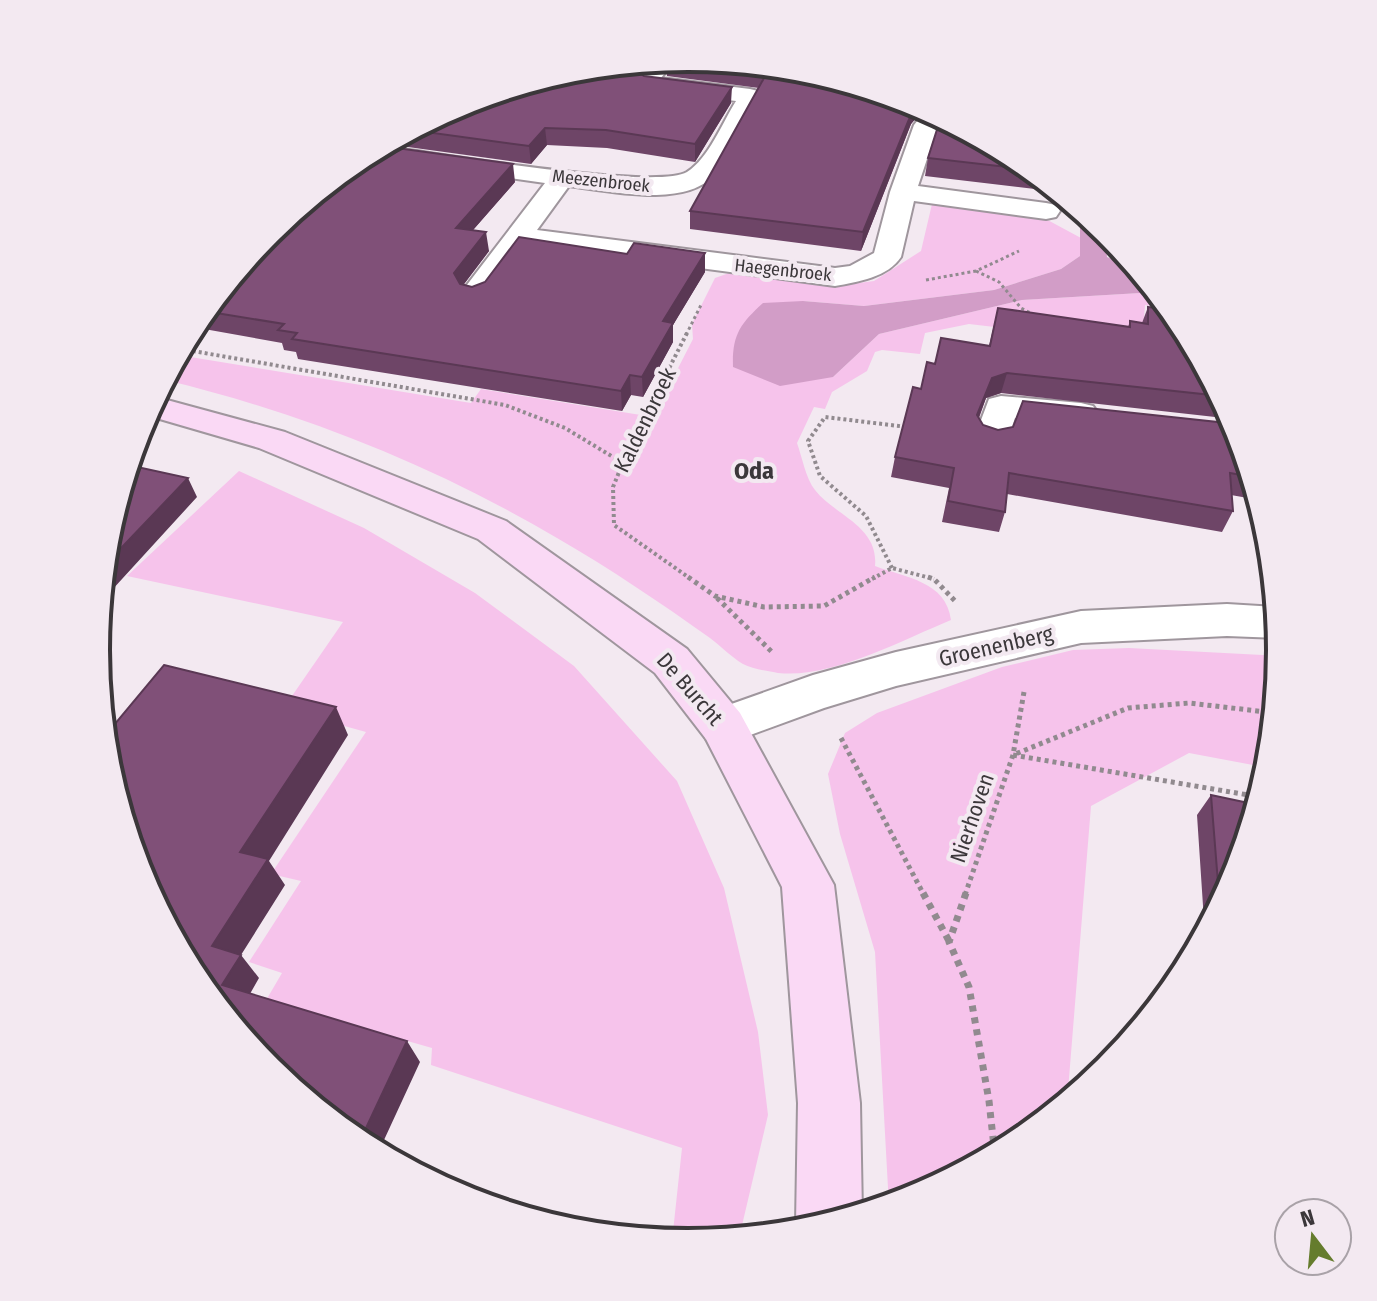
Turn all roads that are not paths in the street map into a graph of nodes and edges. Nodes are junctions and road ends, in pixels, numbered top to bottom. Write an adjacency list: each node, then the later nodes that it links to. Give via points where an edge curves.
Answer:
1 (653, 73): 4 (street, Meezenbroek, via 645,83 750,96 703,172 688,181 656,187)
2 (928, 124): 5 (street)
3 (391, 155): 4 (street, Meezenbroek)
4 (562, 178): 7 (street)
5 (903, 192): 6 (street); 7 (street, Haegenbroek, via 887,257 868,269 835,277)
6 (1046, 211)
7 (518, 236): 8 (street)
8 (475, 294)
9 (163, 409): 13 (street, De Burcht, via 272,440 492,530 671,661)
10 (1120, 417): 11 (street, via 1001,406)
11 (993, 436)
12 (1266, 622): 13 (street, Groenenberg, via 1081,627 896,669)
13 (723, 726): 14 (street, De Burcht, via 808,885 829,1103)
14 (829, 1211)

